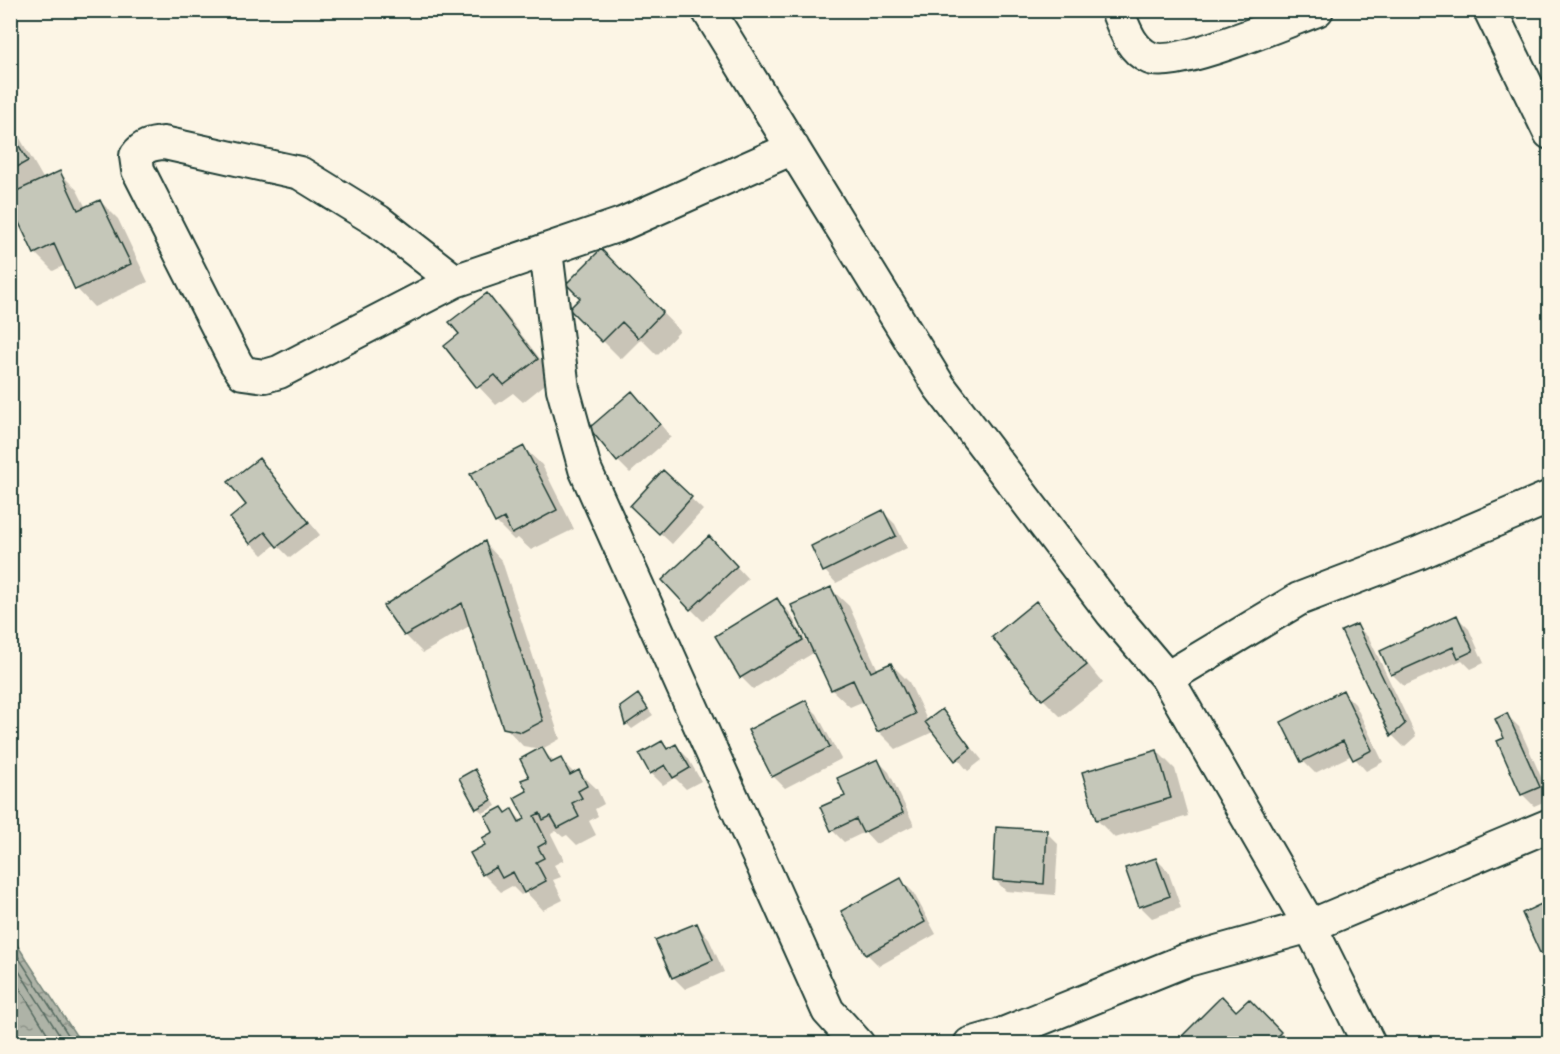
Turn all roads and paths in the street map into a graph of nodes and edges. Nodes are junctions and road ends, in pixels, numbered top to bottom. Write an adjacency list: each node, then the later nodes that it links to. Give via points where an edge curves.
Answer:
1 (708, 10): 6 (street)
2 (1117, 10): 3 (street, via 1130,42 1150,58 1165,61 1191,56)
3 (1317, 10)
4 (1490, 10): 5 (street)
5 (1550, 133)
6 (793, 148): 7 (street, via 622,224); 10 (street, via 939,386 1112,613)
7 (546, 251): 8 (street); 13 (street, via 563,389 585,469 828,1011)
8 (455, 281): 8 (street, via 378,221 300,172 164,143 150,144 136,156 138,170 243,373 265,376 279,372)
9 (1550, 497): 10 (street, via 1299,599)
10 (1167, 678): 12 (street)
11 (1550, 825): 12 (street)
12 (1310, 926): 14 (street, via 1184,961); 15 (street)
13 (858, 1044)
14 (969, 1044)
15 (1368, 1044)

